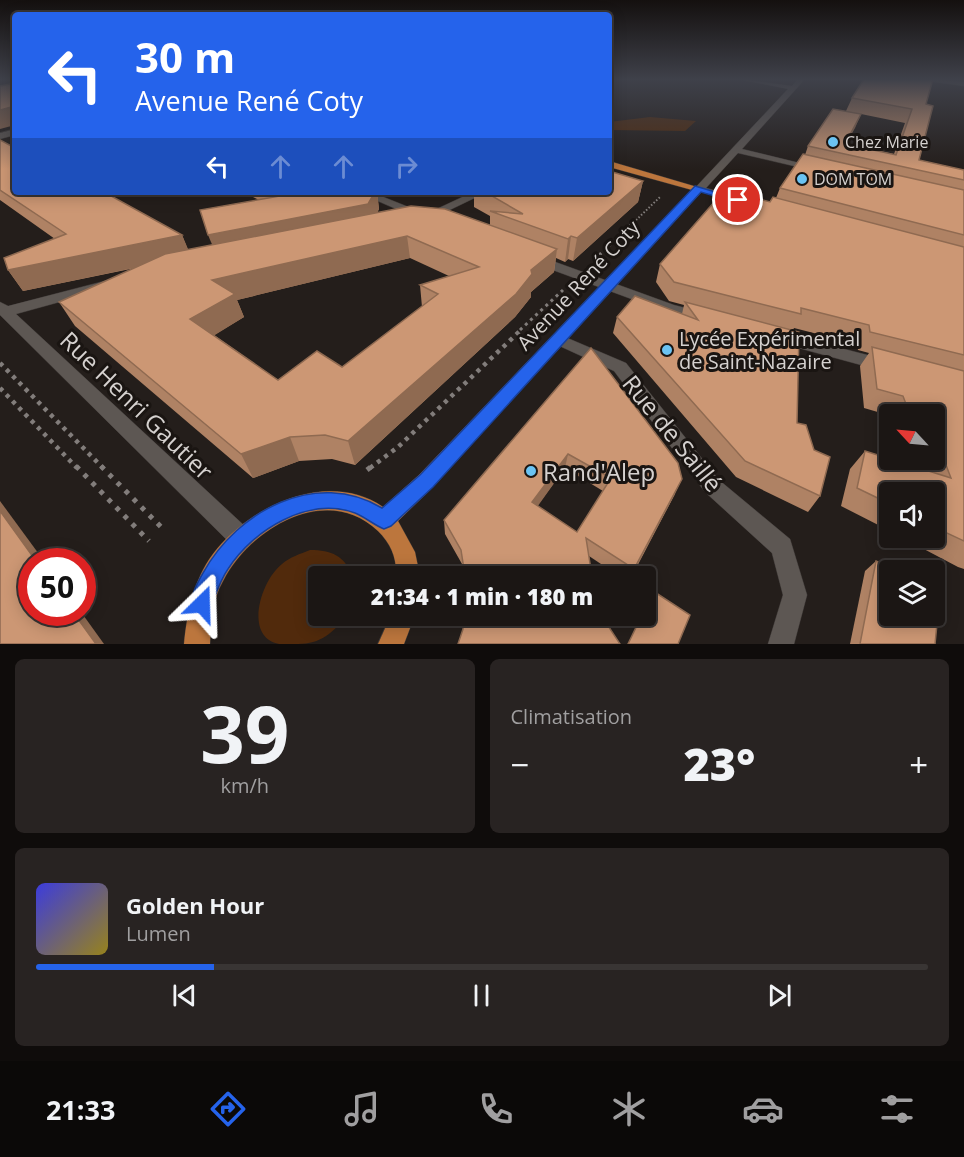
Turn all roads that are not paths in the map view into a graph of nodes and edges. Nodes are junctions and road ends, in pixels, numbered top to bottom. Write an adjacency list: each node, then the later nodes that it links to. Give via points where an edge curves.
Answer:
1 (774, 109): 2 (street, Avenue René Coty)
2 (736, 150): 4 (street); 5 (street, Avenue René Coty)
3 (612, 165): 5 (main road)
4 (831, 172)
5 (699, 189): 8 (street); 14 (main road, Avenue René Coty)
6 (370, 195): 9 (street)
7 (476, 195): 9 (street)
8 (748, 202)
9 (427, 218): 10 (street); 11 (street)
10 (404, 222)
11 (448, 226)
12 (522, 254): 14 (street)
13 (118, 283): 15 (street)
14 (609, 286): 16 (street); 18 (main road, Avenue René Coty)
15 (2, 309): 21 (street, Rue Henri Gautier)
16 (715, 320)
17 (760, 332): 19 (street)
18 (558, 339): 20 (main road, Avenue René Coty, via 426,481); 26 (street, Rue de Saillé, via 620,367 712,486 782,547 795,595)
19 (896, 368)
20 (384, 520): 21 (main road, via 360,505 331,500 301,504 270,517); 22 (main road, via 400,541)
21 (241, 538): 24 (main road, via 221,561 206,589 197,619)
22 (406, 566)
23 (398, 626): 25 (main road)
24 (197, 644)
25 (391, 644)
26 (781, 644)

